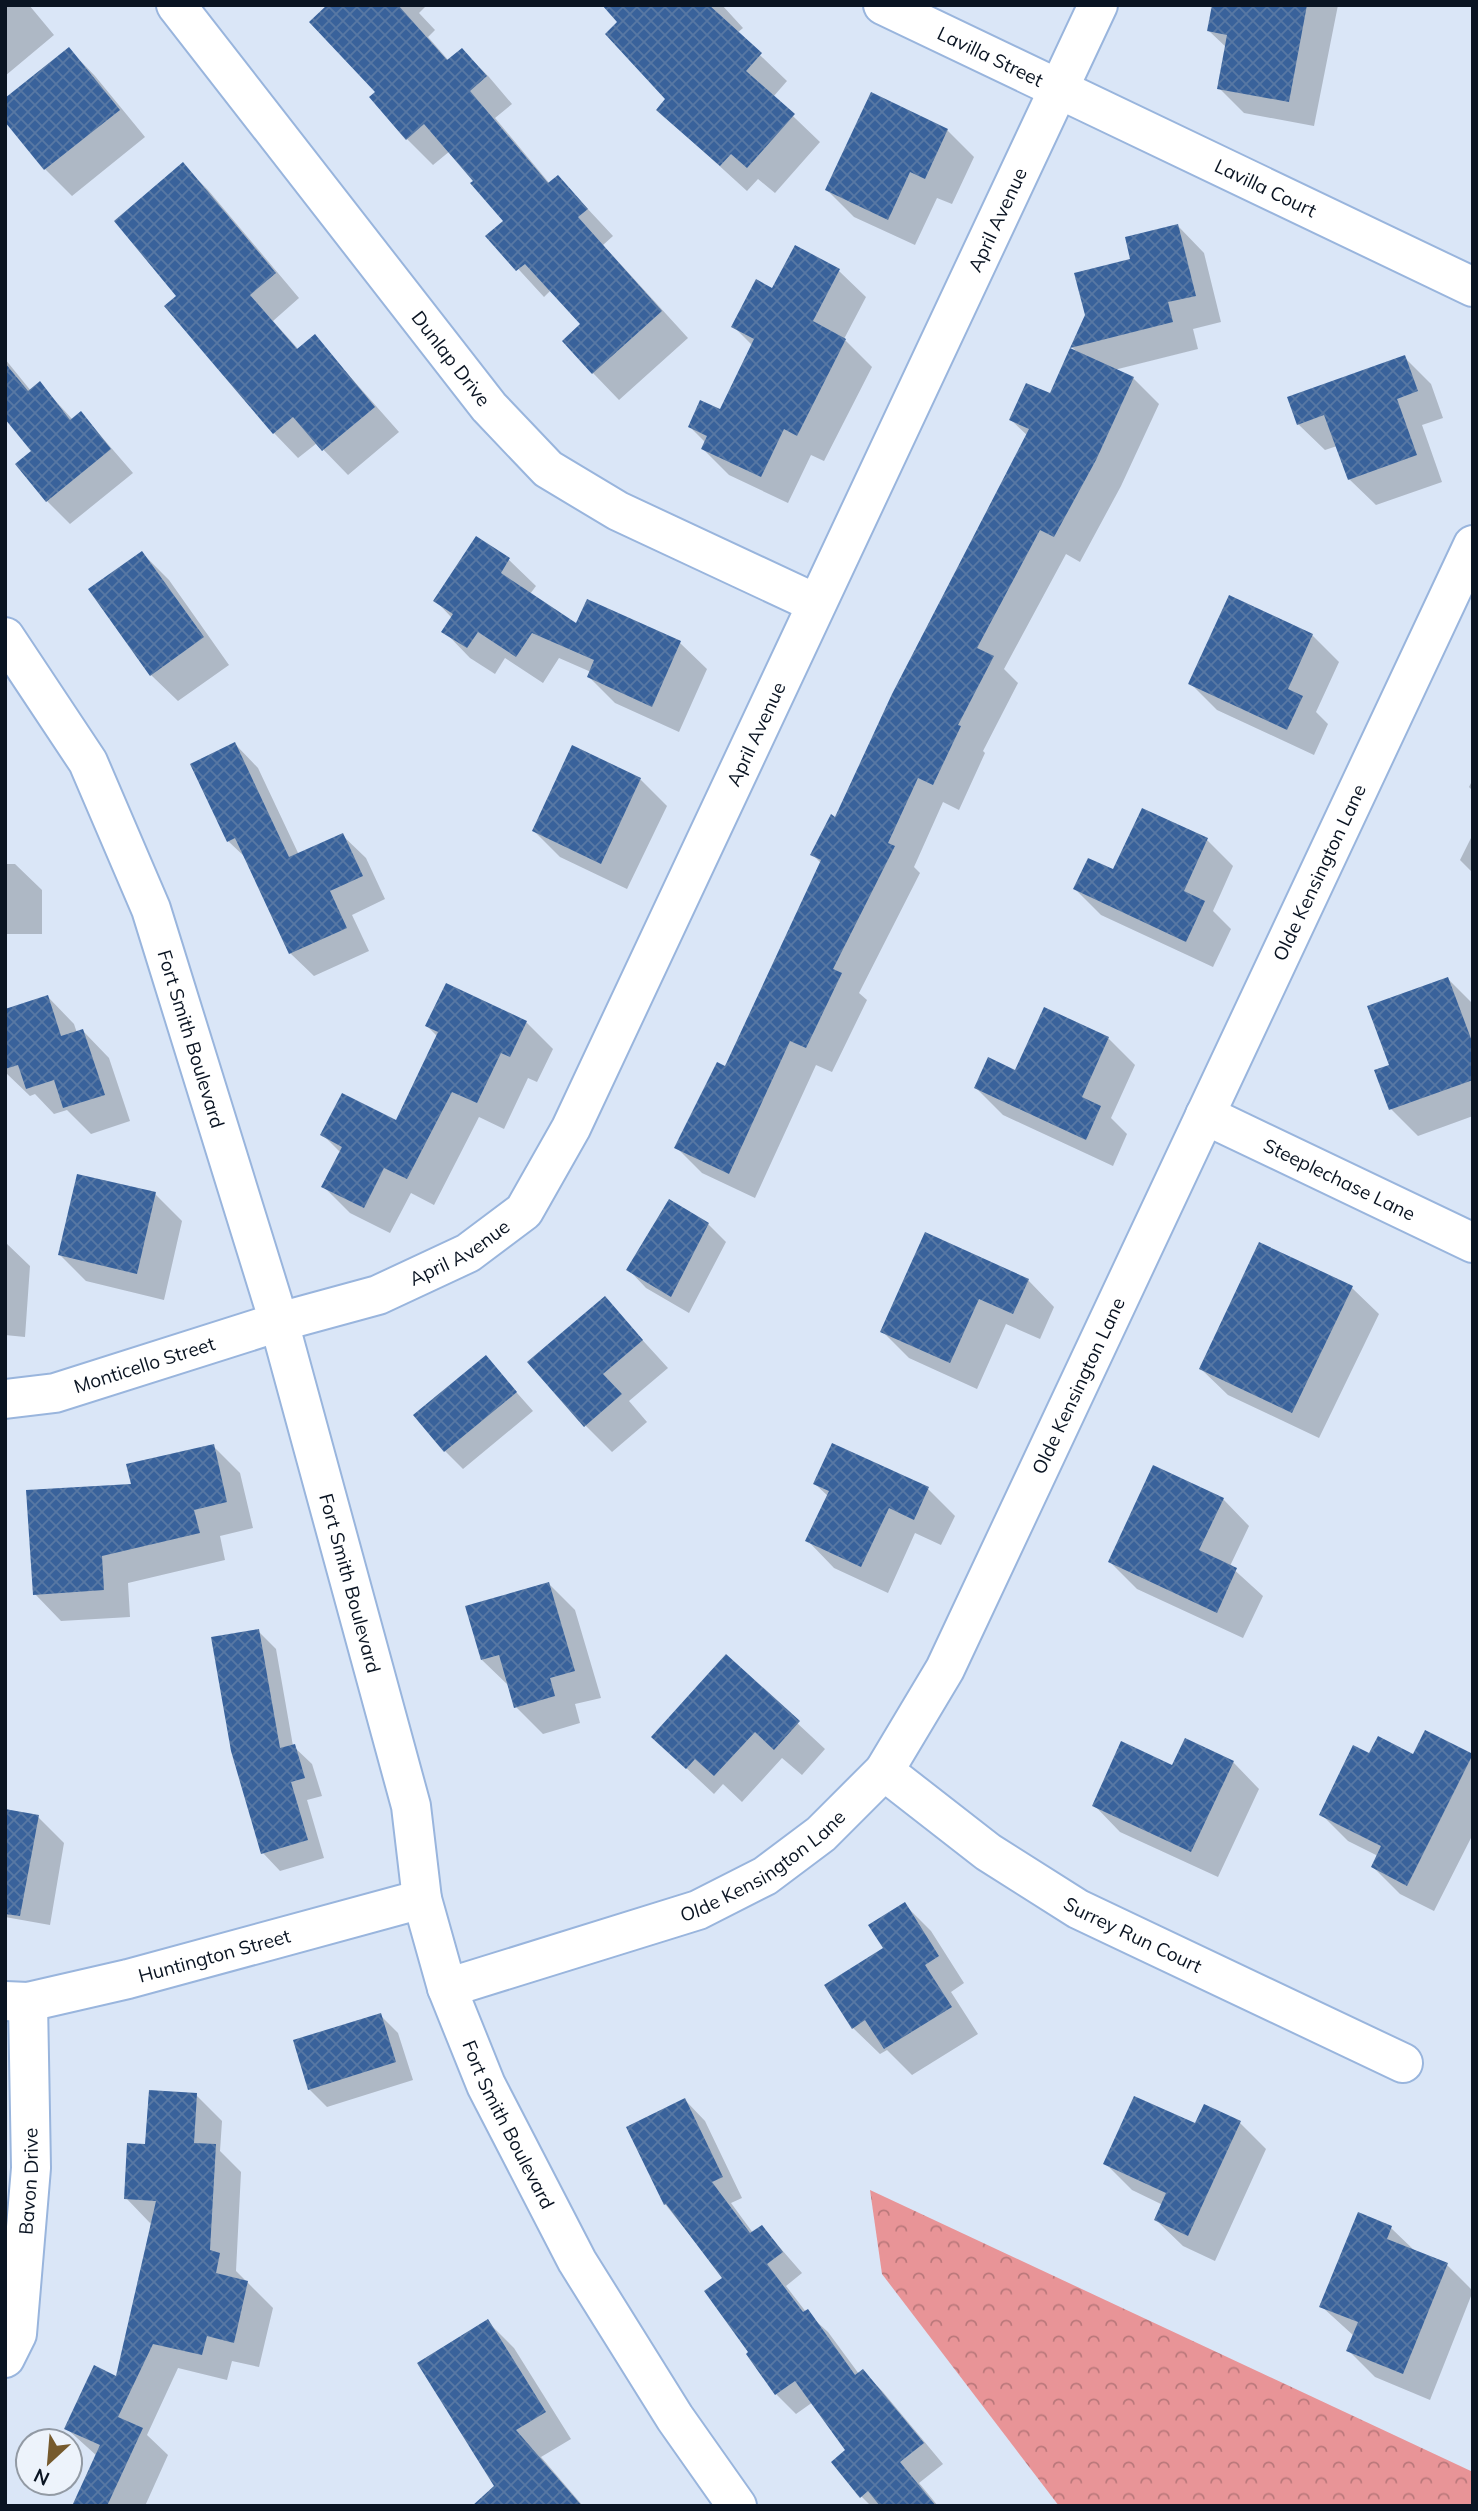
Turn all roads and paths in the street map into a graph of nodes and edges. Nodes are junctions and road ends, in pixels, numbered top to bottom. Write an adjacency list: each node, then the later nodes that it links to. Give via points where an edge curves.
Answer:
1 (176, 5): 7 (street, Dunlap Drive, via 489,407 548,469 618,511)
2 (883, 5): 4 (street, Lavilla Street)
3 (1098, 5): 4 (street, April Avenue)
4 (1059, 89): 5 (street, Lavilla Court); 7 (street, April Avenue)
5 (1473, 287)
6 (1473, 545): 10 (street, Olde Kensington Lane)
7 (815, 603): 12 (street, April Avenue, via 571,1128 524,1211 468,1253 378,1295)
8 (5, 637): 9 (street, Fort Smith Boulevard)
9 (16, 675): 12 (street, Fort Smith Boulevard, via 88,762 151,909)
10 (1205, 1115): 11 (street, Steeplechase Lane); 14 (street, Olde Kensington Lane, via 945,1669)
11 (1473, 1243)
12 (279, 1322): 13 (street, Monticello Street, via 55,1393); 15 (street, Fort Smith Boulevard, via 411,1806)
13 (5, 1399)
14 (884, 1770): 16 (street, Olde Kensington Lane, via 821,1834 765,1876 698,1910); 18 (street, Surrey Run Court, via 988,1852 1078,1909)
15 (422, 1899): 16 (street, Fort Smith Boulevard); 17 (street, Huntington Street, via 128,1979)
16 (447, 1988): 20 (street, Fort Smith Boulevard, via 486,2085 577,2261 675,2418)
17 (17, 2001): 19 (street, Bavon Drive, via 31,2168 17,2334)
18 (1403, 2063)
19 (5, 2358)
20 (737, 2506)

